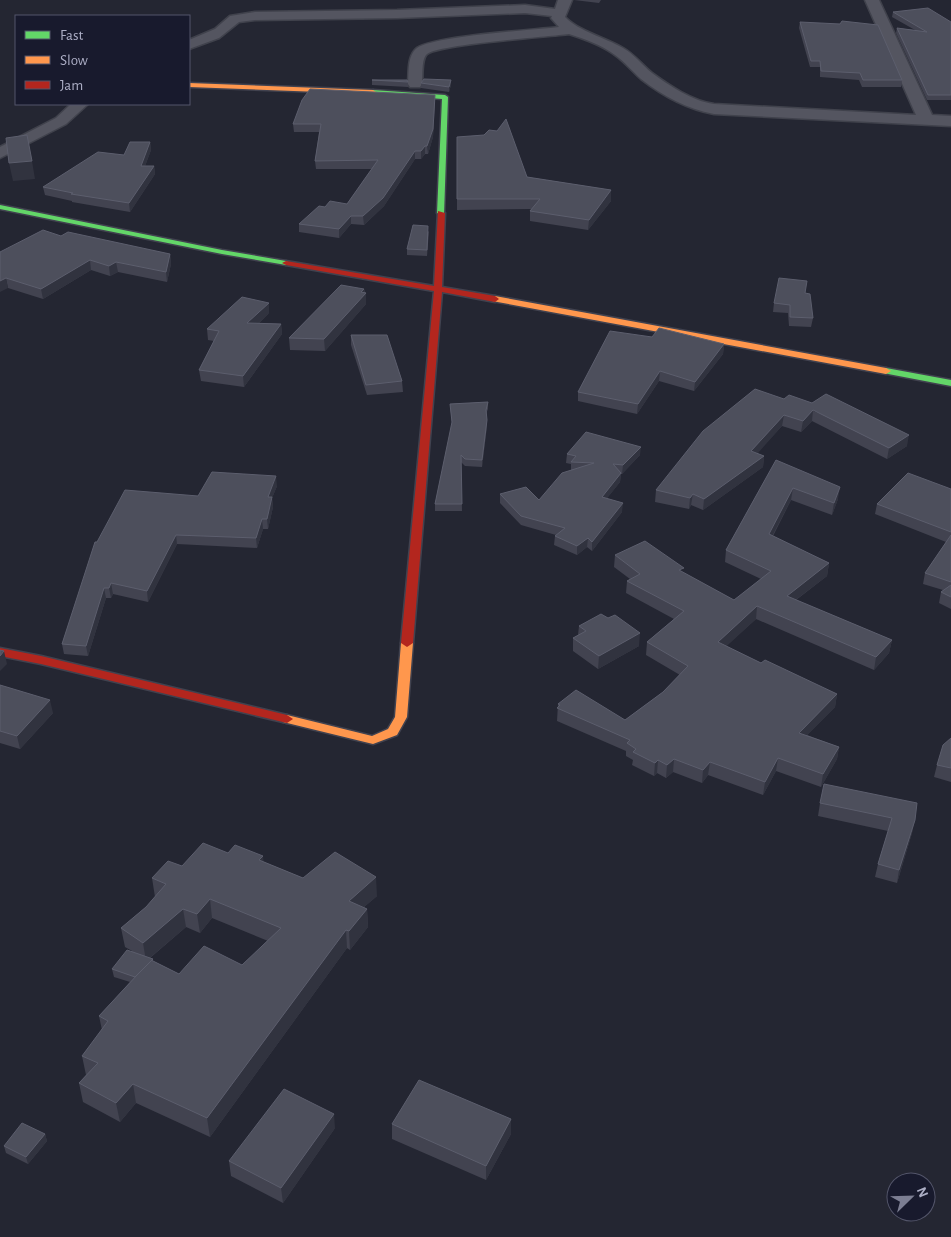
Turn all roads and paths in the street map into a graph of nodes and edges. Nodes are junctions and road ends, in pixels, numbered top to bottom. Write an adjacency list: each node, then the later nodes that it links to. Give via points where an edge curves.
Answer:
1 (872, 0): 8 (street)
2 (562, 7): 3 (street, via 558,18); 4 (street, via 255,16 235,19 210,37)
3 (570, 30): 5 (street, via 435,45 423,50 417,58); 8 (street, via 620,52 647,76 697,106)
4 (190, 45)
5 (415, 84)
6 (190, 85): 12 (street, via 445,97)
7 (79, 105): 10 (street, via 61,121)
8 (926, 120): 9 (street)
9 (951, 121)
10 (0, 154)
11 (0, 208): 12 (street, via 222,252)
12 (438, 288): 13 (street); 14 (street, via 401,717 392,732 373,740)
13 (951, 383)
14 (0, 652)

